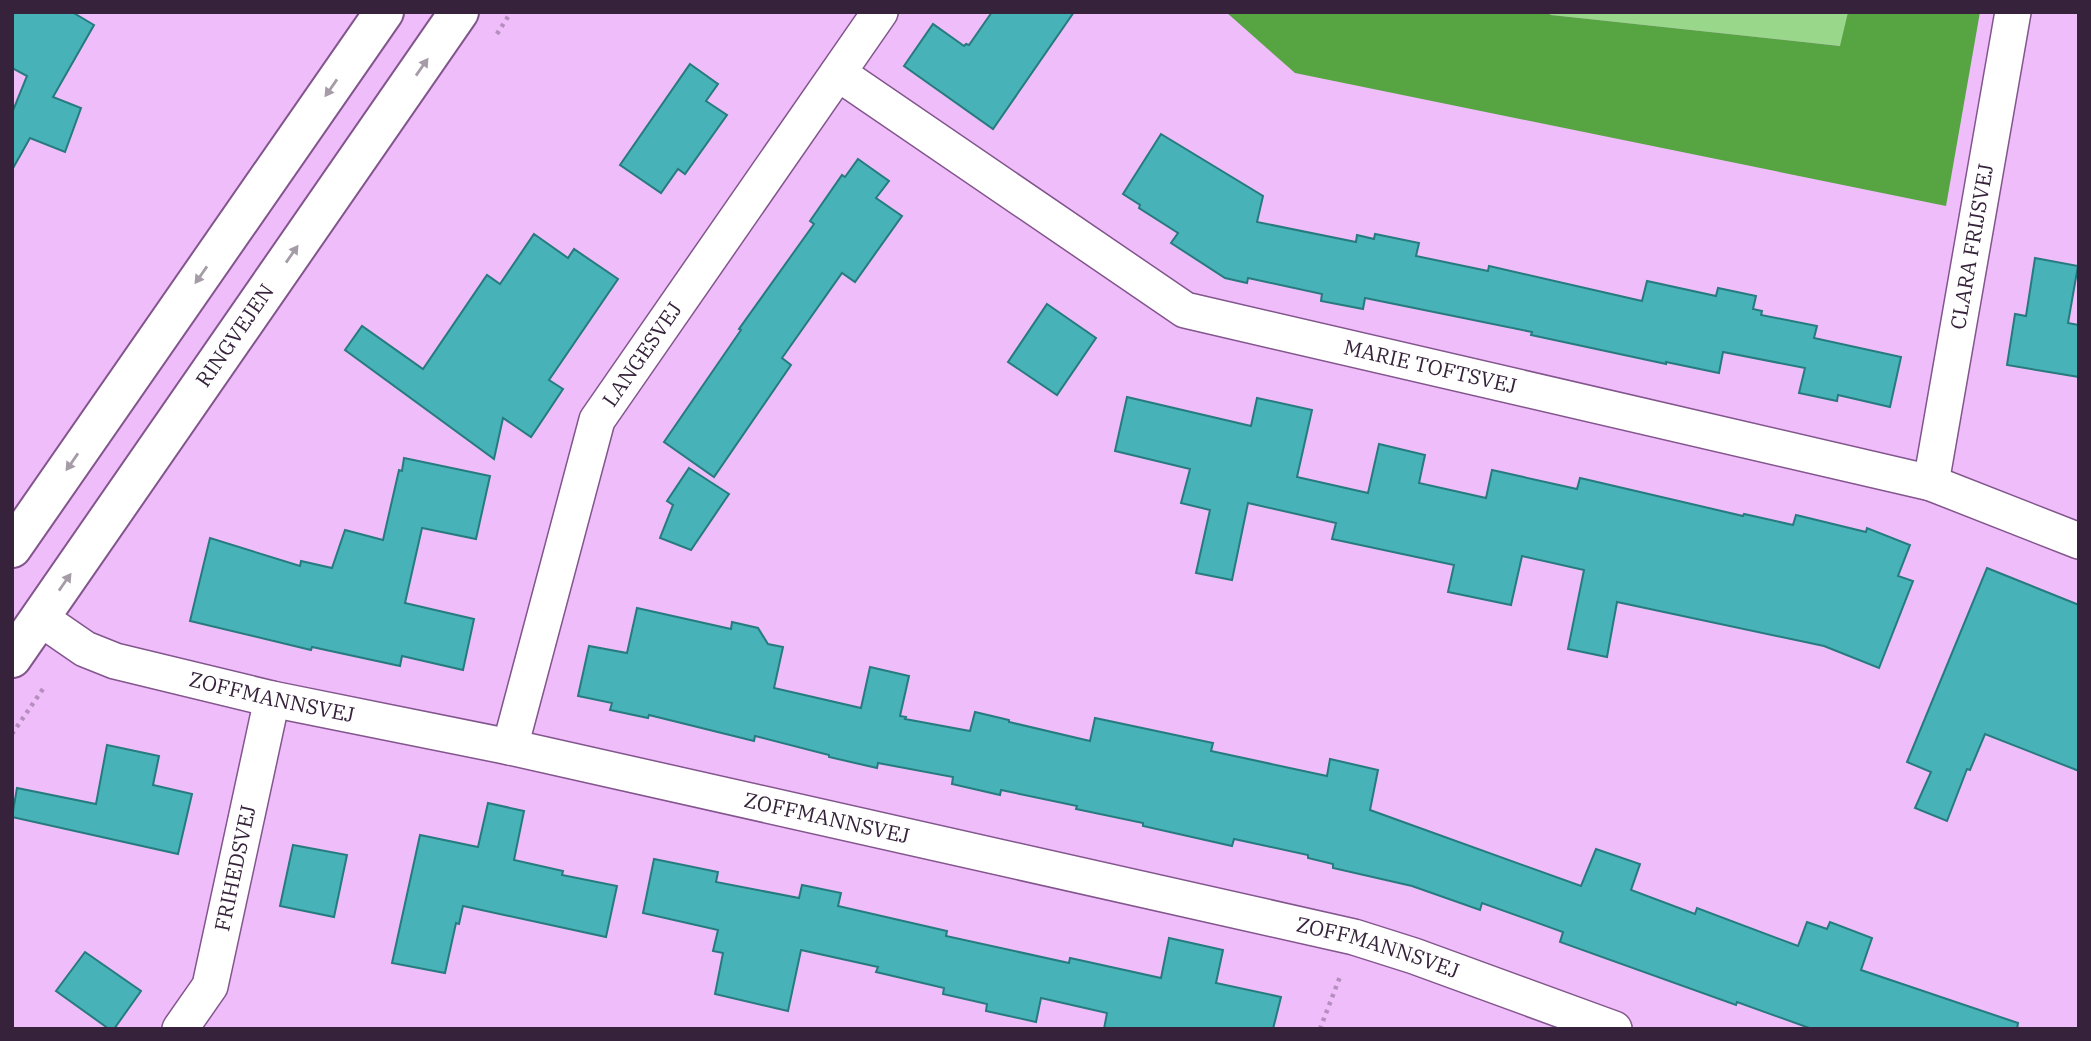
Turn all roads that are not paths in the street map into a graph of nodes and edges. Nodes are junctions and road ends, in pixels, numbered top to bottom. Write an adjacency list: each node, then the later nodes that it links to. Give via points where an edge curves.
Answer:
1 (384, 12): 8 (main road, one-way to 8)
2 (459, 12): 9 (main road, RINGVEJEN, one-way to 2)
3 (880, 12): 5 (street, LANGESVEJ)
4 (2013, 12): 6 (street, CLARA FRIJSVEJ)
5 (838, 73): 6 (street, MARIE TOFTSVEJ, via 1185,310); 12 (street, LANGESVEJ, via 597,420)
6 (1931, 483): 7 (street, MARIE TOFTSVEJ)
7 (2079, 541)
8 (12, 548)
9 (40, 618): 10 (main road, RINGVEJEN); 11 (street, ZOFFMANNSVEJ, via 85,649 115,661)
10 (12, 658)
11 (272, 699): 12 (street, ZOFFMANNSVEJ); 14 (street, FRIHEDSVEJ, via 209,985)
12 (510, 747): 13 (street, ZOFFMANNSVEJ, via 1354,937)
13 (1613, 1028)
14 (180, 1029)

